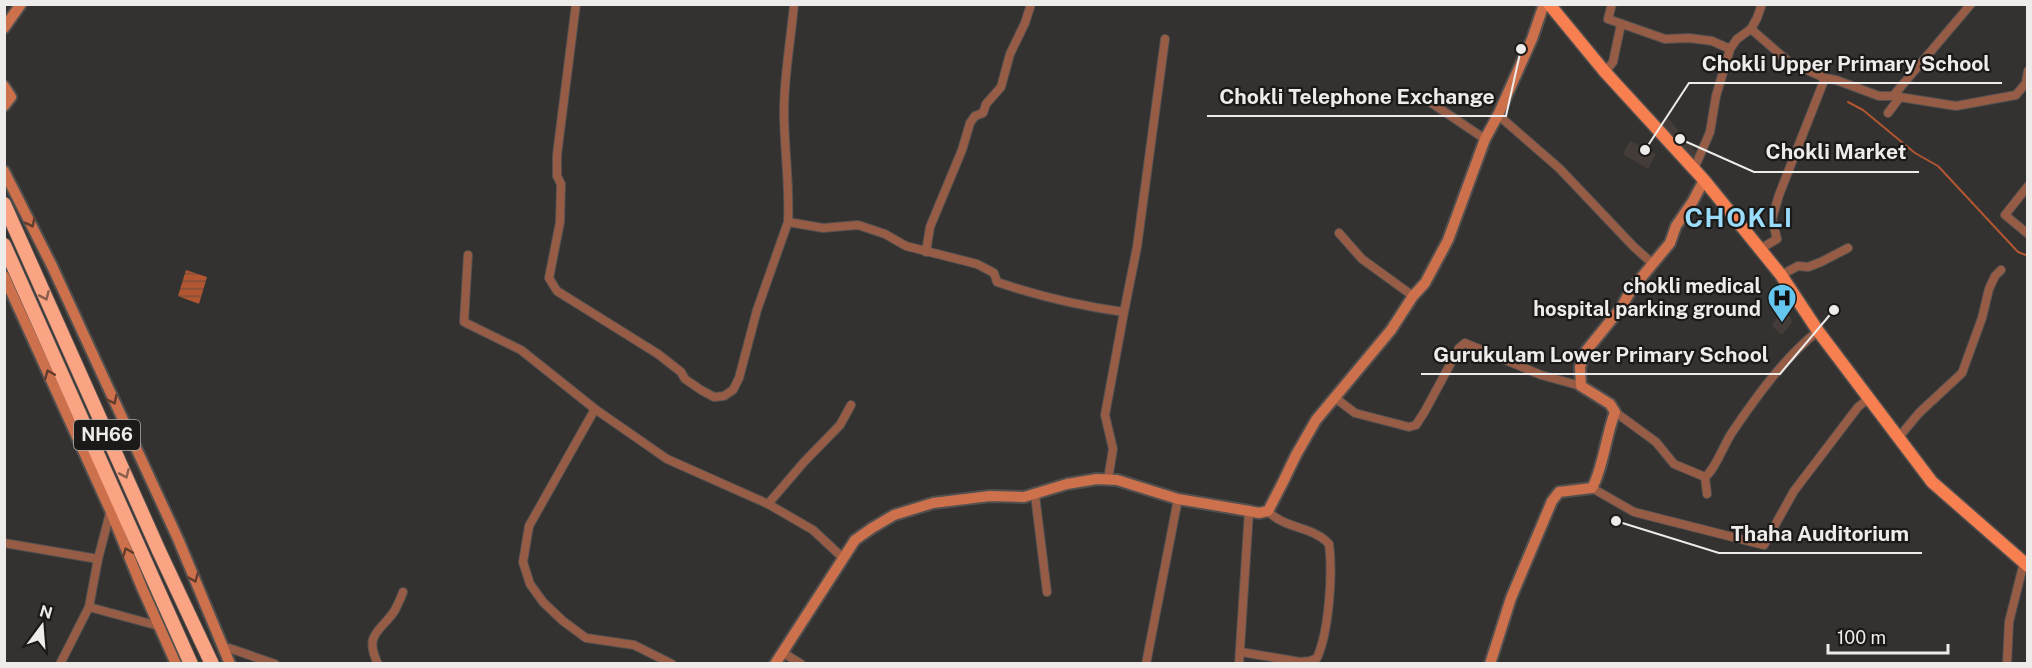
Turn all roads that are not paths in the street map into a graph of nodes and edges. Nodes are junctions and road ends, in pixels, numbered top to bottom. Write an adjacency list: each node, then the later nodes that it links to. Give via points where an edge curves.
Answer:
1 (21, 4): 11 (main road)
2 (576, 4): 30 (street, via 557,155 560,222 549,278 557,291 658,354 700,390 714,397 724,396 733,390 739,378)
3 (794, 4): 30 (street, via 784,112)
4 (1031, 4): 36 (street, via 1001,87 983,113 970,123 930,227)
5 (1544, 4): 23 (main road)
6 (1549, 4): 16 (main road)
7 (1612, 4): 10 (street, via 1608,20)
8 (1762, 4): 12 (street)
9 (1971, 4): 19 (street)
10 (1621, 24): 14 (street, via 1665,39 1712,41); 16 (street, via 1613,62)
11 (4, 28)
12 (1751, 29): 14 (street); 17 (street, via 1789,62)
13 (1165, 39): 43 (street, via 1137,247)
14 (1731, 49): 25 (street, via 1716,96 1710,132)
15 (2028, 71): 19 (street, via 2026,83 2016,95 1956,106)
16 (1605, 72): 25 (main road)
17 (1825, 78): 19 (street, via 1879,96); 35 (street, via 1779,195 1772,219 1777,239)
18 (4, 86): 21 (main road, via 11,97)
19 (1897, 96): 22 (street)
20 (1430, 102): 24 (street)
21 (4, 106)
22 (1888, 113)
23 (1498, 115): 24 (main road); 38 (street, via 1559,168)
24 (1485, 139): 42 (main road, via 1449,240 1425,283)
25 (1694, 169): 27 (main road)
26 (4, 171): 78 (main road, one-way to 78, via 178,539)
27 (1704, 180): 35 (main road); 38 (main road, via 1670,243)
28 (2028, 186): 32 (street, via 2005,215)
29 (4, 204): 77 (highway, NH66, one-way to 77)
30 (788, 222): 36 (street, via 823,228 858,225)
31 (1339, 233): 42 (street, via 1362,259)
32 (2028, 234)
33 (4, 245): 76 (highway, NH66)
34 (1848, 248): 40 (street)
35 (1760, 249): 40 (main road)
36 (926, 252): 43 (street, via 983,267 994,273 997,282 1020,289)
37 (468, 255): 49 (street, via 464,322 521,350)
38 (1653, 264): 45 (main road, via 1586,351 1580,367)
39 (2001, 270): 51 (street, via 1989,289 1962,373)
40 (1781, 275): 44 (main road)
41 (4, 276): 61 (main road, one-way to 41)
42 (1413, 296): 46 (main road, via 1391,330)
43 (1124, 312): 53 (street, via 1105,415 1113,449)
44 (1818, 331): 47 (main road); 52 (street, via 1769,382)
45 (1581, 386): 46 (street, via 1541,375 1465,343 1416,425 1355,413); 50 (main road)
46 (1334, 397): 60 (main road, via 1296,454)
47 (1869, 398): 51 (main road); 54 (street, via 1794,491 1764,545 1634,512)
48 (851, 405): 58 (street, via 840,425)
49 (595, 408): 58 (street, via 667,459); 81 (street, via 529,526 523,562 530,584 543,602 586,638 634,645)
50 (1615, 412): 52 (street, via 1656,442 1674,464); 54 (main road)
51 (1899, 437): 65 (main road, via 1932,482)
52 (1704, 477): 55 (street)
53 (1108, 479): 56 (main road, via 1085,480); 57 (main road)
54 (1592, 488): 87 (main road, via 1559,492 1552,501 1511,598)
55 (1707, 494)
56 (1035, 495): 63 (main road, via 975,497 911,509 855,540); 67 (street)
57 (1178, 499): 59 (main road); 84 (street)
58 (768, 504): 63 (street, via 813,530)
59 (1249, 511): 60 (main road); 73 (street)
60 (1268, 511): 71 (street, via 1329,544 1328,605)
61 (111, 512): 64 (street); 69 (main road, one-way to 61)
62 (4, 543): 64 (street)
63 (843, 558): 72 (main road)
64 (98, 559): 68 (street)
65 (2026, 564): 88 (street, via 2008,622)
66 (403, 592): 80 (street, via 396,609 372,641)
67 (1047, 592)
68 (89, 607): 69 (street); 74 (street)
69 (159, 626): 75 (main road)
70 (229, 648): 79 (street)
71 (1320, 651): 73 (street, via 1317,658 1300,662); 86 (street)
72 (782, 652): 82 (main road); 83 (street)
73 (1240, 652): 85 (street)
74 (60, 663)
75 (177, 663)
76 (191, 663)
77 (212, 663)
78 (230, 663)
79 (275, 663)
80 (378, 663)
81 (672, 663)
82 (774, 663)
83 (801, 663)
84 (1146, 663)
85 (1239, 663)
86 (1315, 663)
87 (1490, 663)
88 (2007, 663)

